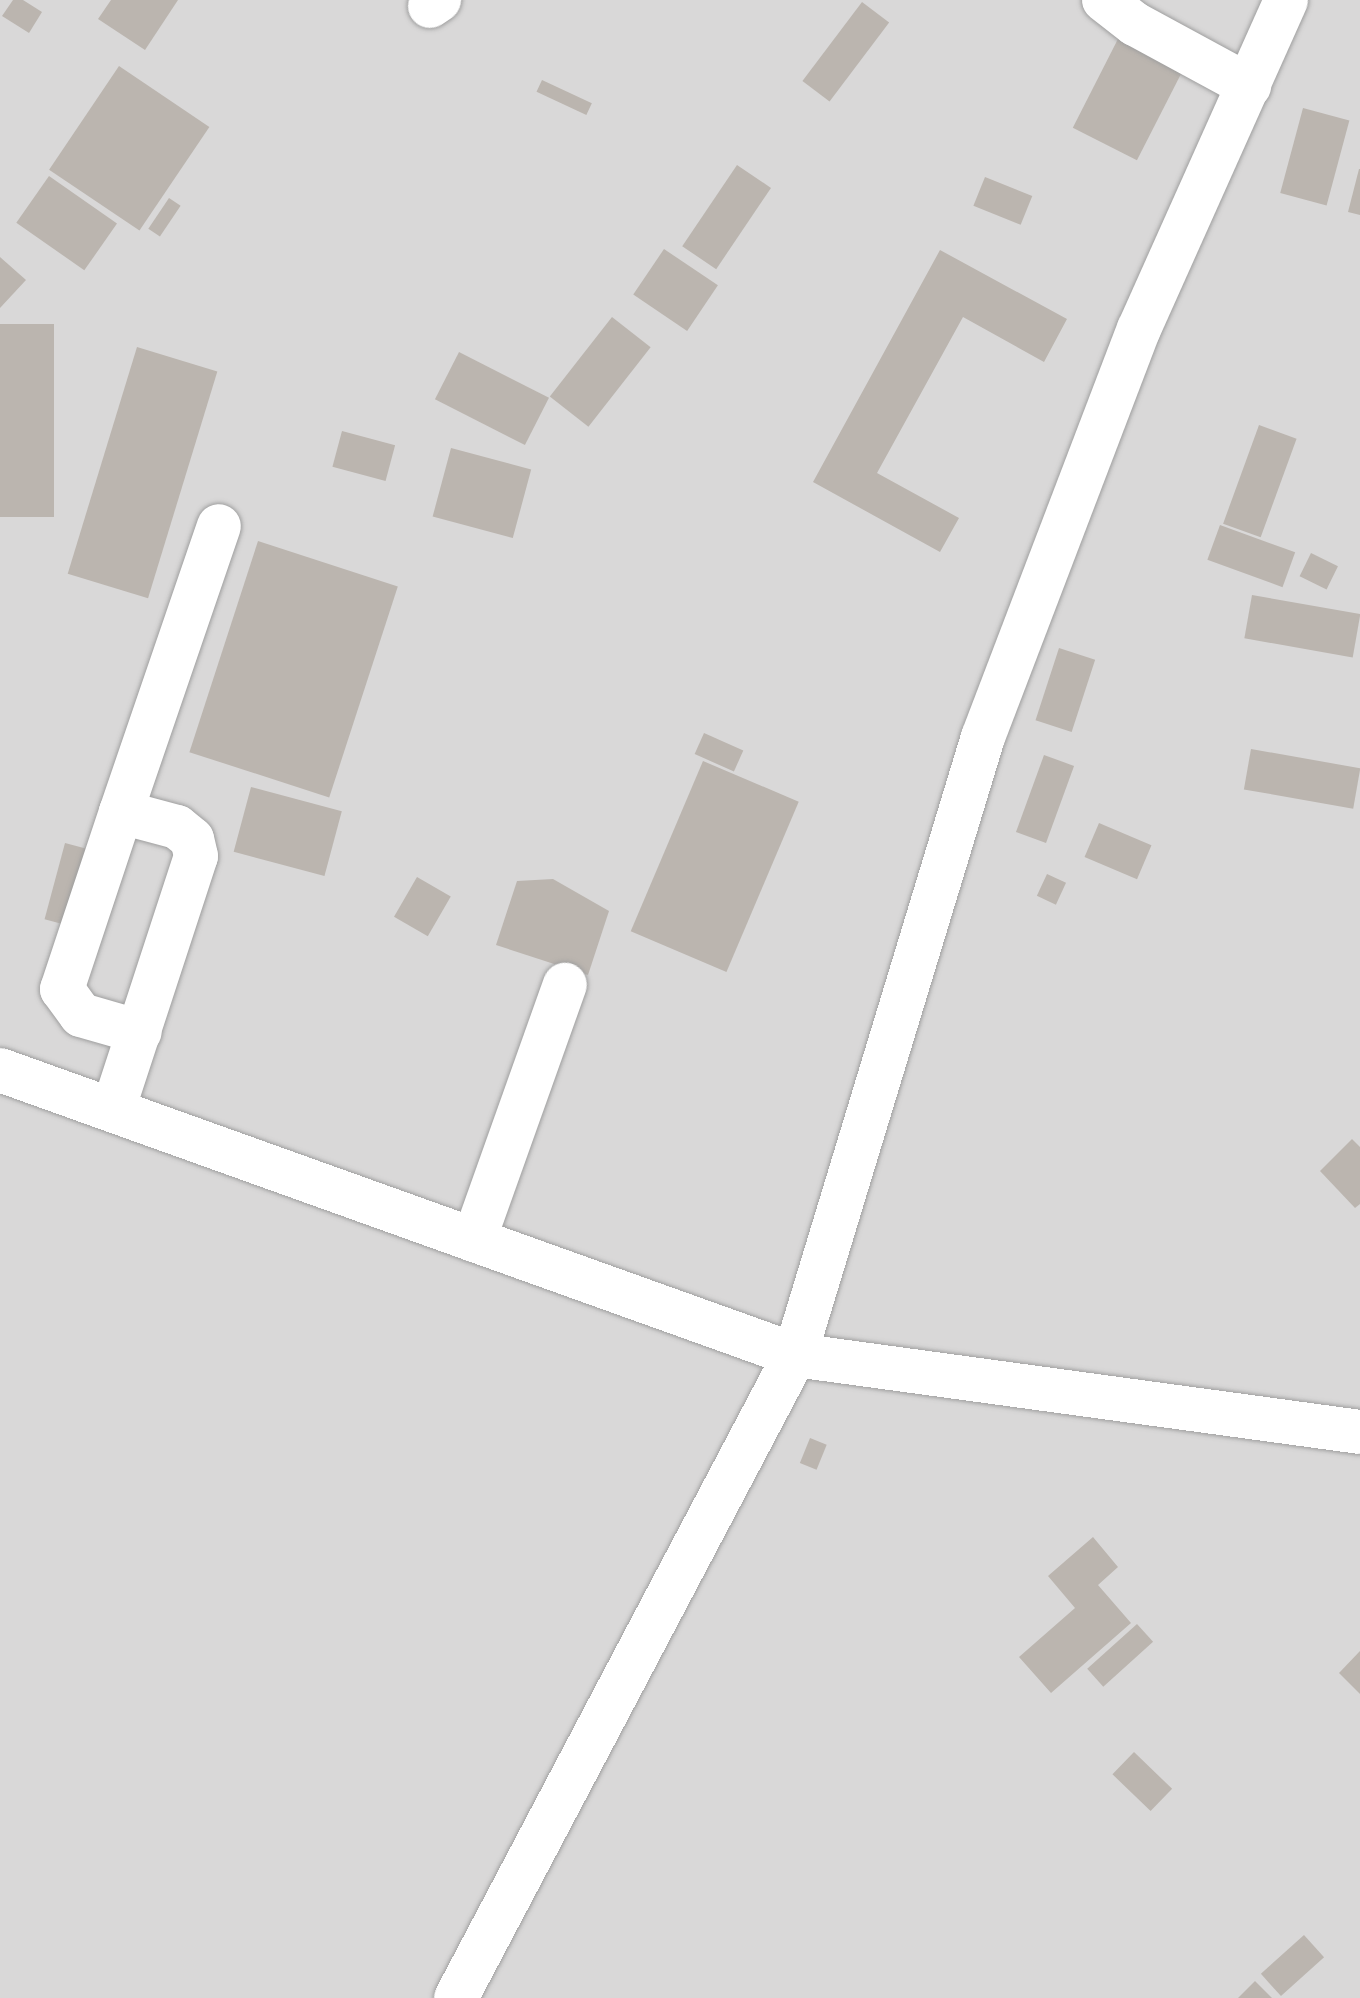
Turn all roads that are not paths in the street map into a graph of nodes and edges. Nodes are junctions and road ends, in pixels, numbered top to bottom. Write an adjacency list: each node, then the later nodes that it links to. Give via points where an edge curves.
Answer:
1 (1104, 0): 3 (street, via 1135,24)
2 (1286, 0): 3 (street)
3 (1249, 86): 11 (street, via 1139,329 983,737)
4 (219, 526): 5 (street)
5 (121, 812): 7 (street, via 177,827 192,839 196,856); 7 (street, via 62,989 81,1015)
6 (565, 985): 10 (street)
7 (140, 1032): 9 (street)
8 (0, 1070): 9 (street)
9 (113, 1110): 10 (street)
10 (474, 1240): 11 (street)
11 (795, 1355): 12 (street); 13 (street)
12 (1360, 1432)
13 (456, 1998)

